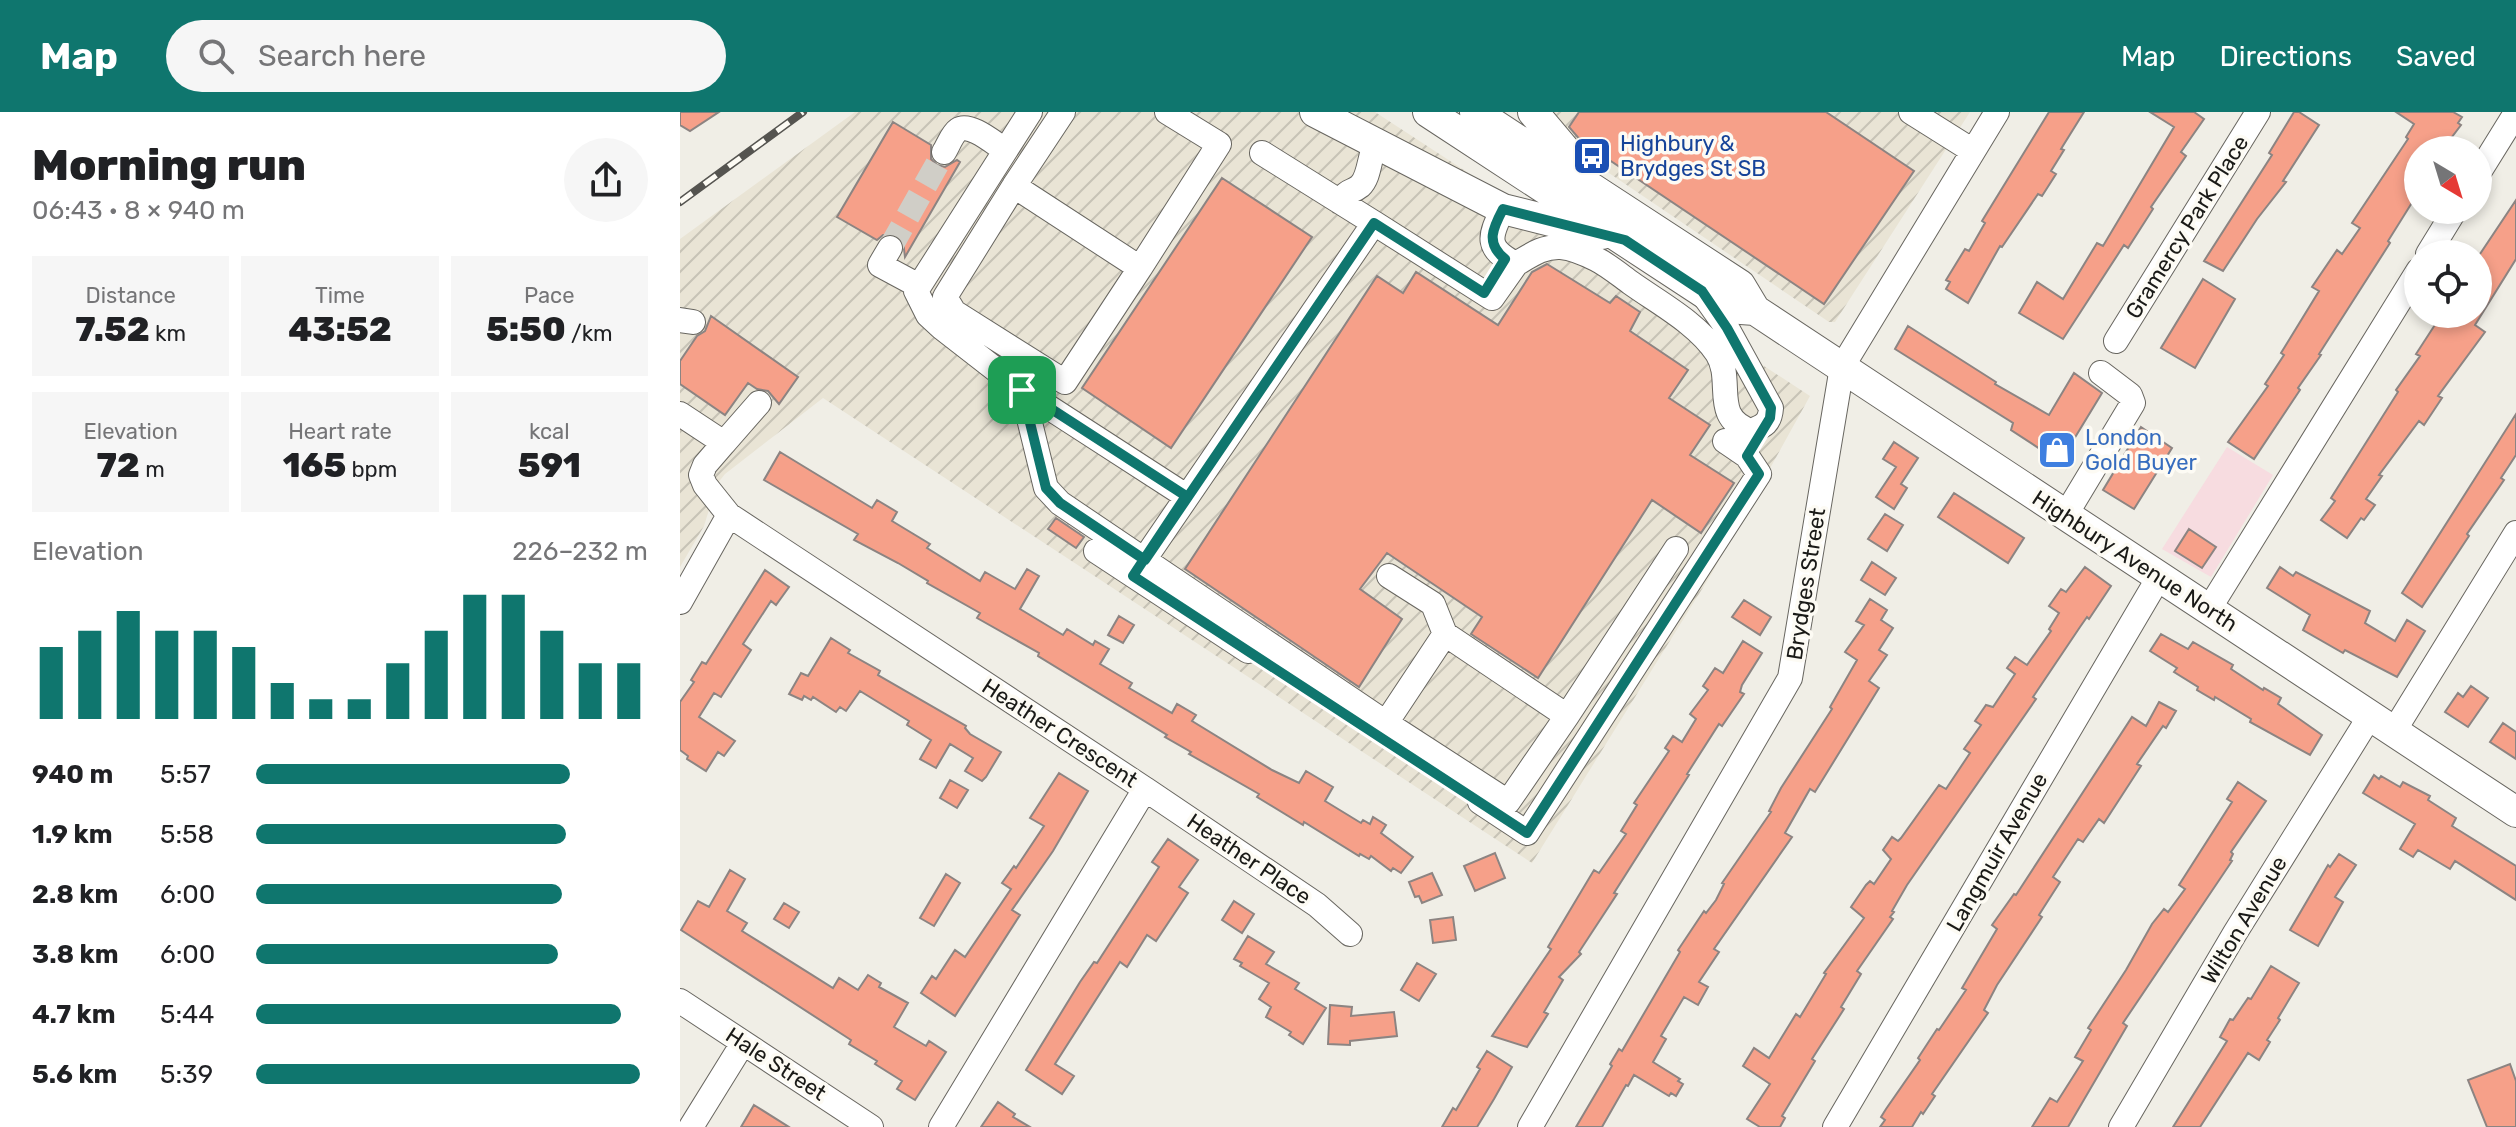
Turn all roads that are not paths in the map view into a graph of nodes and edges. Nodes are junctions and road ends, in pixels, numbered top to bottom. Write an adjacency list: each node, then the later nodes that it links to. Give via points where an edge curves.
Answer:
1 (1030, 112): 12 (street)
2 (1063, 112): 18 (street)
3 (1167, 112): 26 (street, via 1219,144)
4 (1315, 112): 13 (main road)
5 (1428, 112): 23 (main road, Highbury Avenue North)
6 (1475, 112): 19 (main road, Highbury Avenue North)
7 (1533, 112): 19 (main road)
8 (1911, 112): 15 (street)
9 (1997, 112): 15 (street, Brydges Street)
10 (2258, 112): 31 (street, Gramercy Park Place)
11 (2513, 115): 14 (street)
12 (1005, 150): 16 (street, via 962,127); 27 (street)
13 (1372, 150): 20 (street, via 1353,163 1344,179); 21 (main road)
14 (2492, 150)
15 (1973, 151): 32 (street, Brydges Street)
16 (944, 152)
17 (1262, 153): 20 (street)
18 (1014, 186): 26 (street); 26 (street, via 945,297 954,312 1065,382)
19 (1601, 192): 30 (main road, Highbury Avenue North, via 1740,285)
20 (1344, 196): 22 (street)
21 (1503, 209): 23 (main road); 25 (street, via 1492,241)
22 (1374, 223): 25 (street, via 1488,296); 41 (street)
23 (1625, 240): 28 (main road, Highbury Avenue North)
24 (890, 248): 27 (street, via 880,265)
25 (1510, 261): 37 (street, via 1542,248 1563,247 1596,259 1709,343 1723,367 1732,421 1751,431)
26 (1140, 268)
27 (919, 286): 34 (street, via 916,291 928,315)
28 (1702, 291): 30 (main road, Highbury Avenue North, via 1727,308); 37 (street, via 1771,408)
29 (2404, 294): 51 (street)
30 (1755, 310): 32 (main road, Highbury Avenue North)
31 (2116, 341)
32 (1842, 367): 43 (main road, Highbury Avenue North); 64 (street, Brydges Street, via 1790,678)
33 (2101, 373): 43 (street, via 2133,403)
34 (1022, 390): 41 (street); 47 (street, via 1046,488)
35 (759, 403): 39 (street)
36 (680, 414): 39 (street)
37 (1764, 426): 40 (street)
38 (1725, 441): 40 (street)
39 (724, 443): 42 (street, Heather Crescent, via 701,475)
40 (1747, 456): 47 (street, via 1759,474 1527,833)
41 (1186, 496): 47 (street)
42 (729, 515): 50 (street); 56 (street, Heather Crescent)
43 (2065, 516): 49 (main road, Highbury Avenue North)
44 (2516, 533): 55 (street, Wilton Avenue)
45 (1676, 549): 53 (street)
46 (1096, 551): 47 (street)
47 (1139, 568): 54 (street)
48 (1389, 576): 52 (street, via 1433,604)
49 (2159, 577): 51 (main road, Highbury Avenue North); 65 (street, Langmuir Avenue)
50 (680, 602)
51 (2209, 609): 55 (main road, Highbury Avenue North)
52 (1445, 634): 53 (street); 54 (street)
53 (1567, 716): 54 (street, via 1508,802)
54 (1386, 723)
55 (2382, 723): 57 (main road, Highbury Avenue North); 66 (street, Wilton Avenue, via 2235,933)
56 (1145, 789): 58 (street, Heather Place, via 1317,905); 63 (street, Heather Crescent)
57 (2516, 812)
58 (1350, 934)
59 (680, 1001): 60 (street, Hale Street)
60 (743, 1043): 61 (street); 62 (street, Hale Street)
61 (691, 1127)
62 (871, 1127)
63 (941, 1127)
64 (1530, 1127)
65 (1835, 1127)
66 (2121, 1127)

